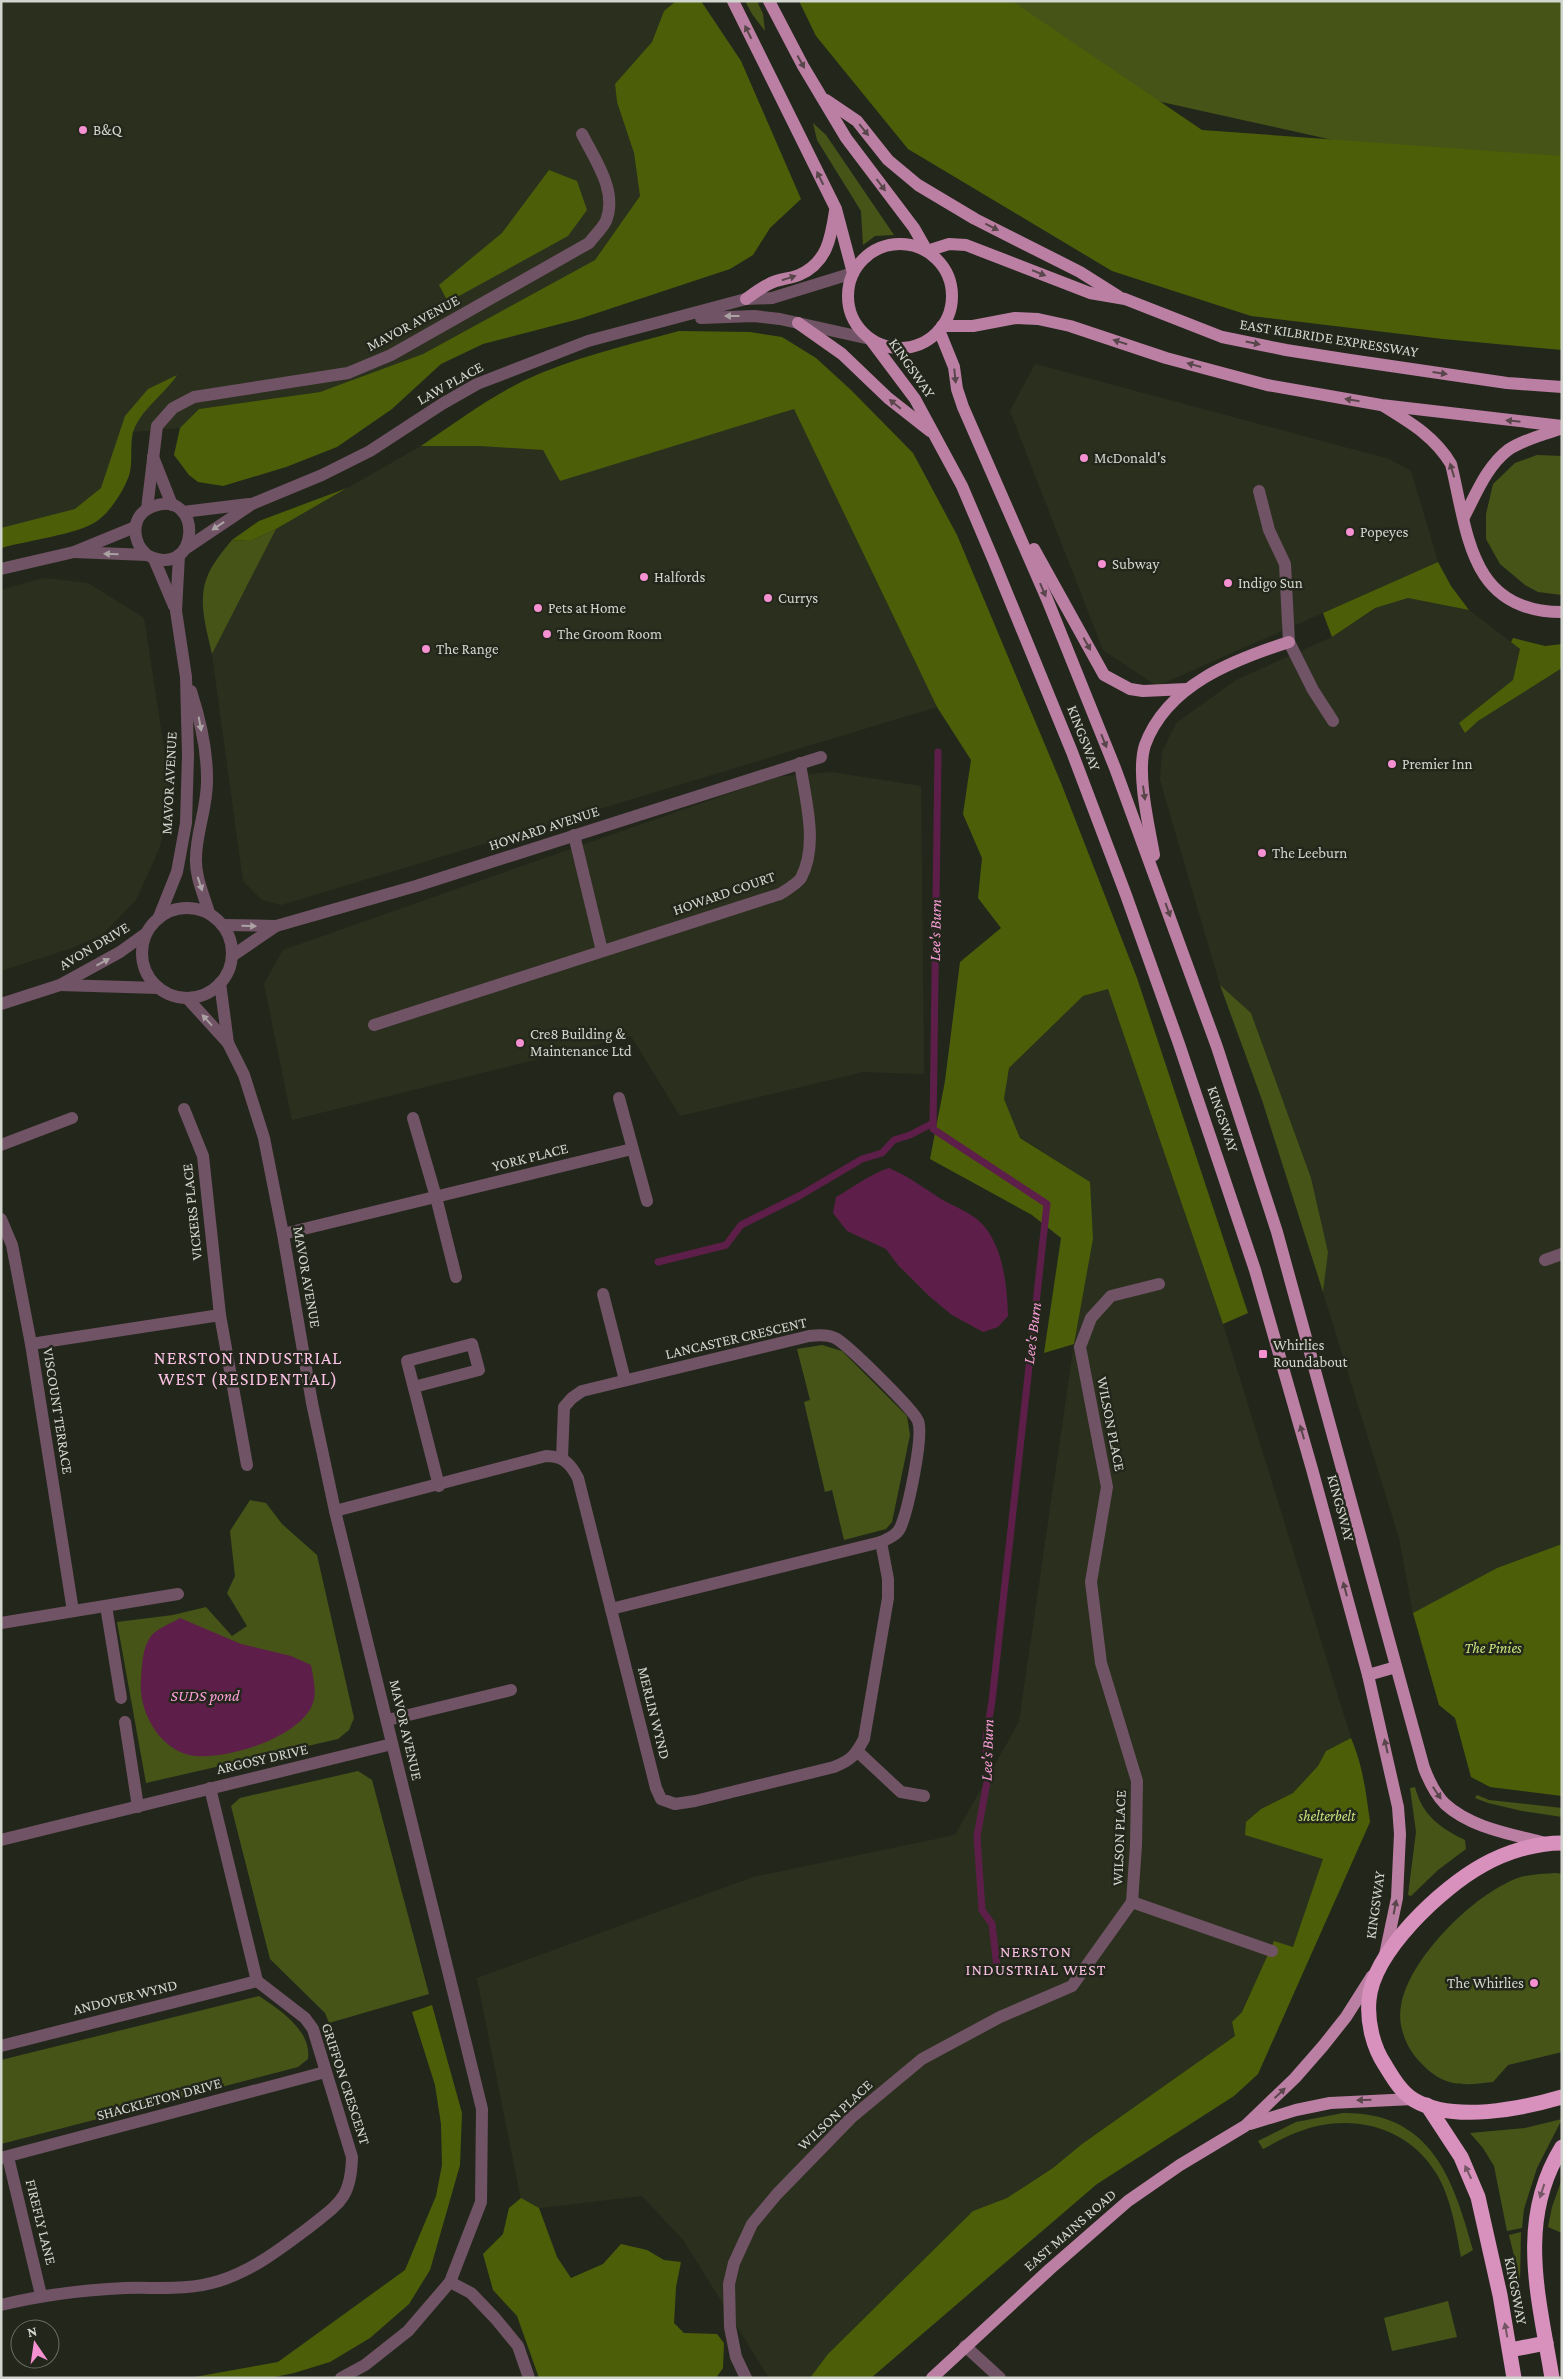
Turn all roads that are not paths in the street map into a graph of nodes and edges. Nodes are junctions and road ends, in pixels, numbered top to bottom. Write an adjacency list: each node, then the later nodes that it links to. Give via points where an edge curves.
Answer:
1 (733, 1): 5 (main road, one-way to 1)
2 (769, 1): 3 (main road, one-way to 3, via 803,66)
3 (826, 100): 6 (main road, one-way to 6, via 846,138 914,228); 9 (main road, one-way to 9, via 857,121 888,160 918,185 975,219 1080,272)
4 (582, 134): 18 (street, MAVOR AVENUE, via 605,178 609,198 606,221 590,243 399,350 348,373 194,397 172,408 156,426)
5 (836, 208): 7 (main road); 8 (main road, one-way to 5, via 770,283 799,275 824,255)
6 (927, 251): 7 (main road, via 903,244 885,246 868,254); 9 (main road, EAST KILBRIDE EXPRESSWAY, one-way to 9, via 949,244 966,244 1090,293); 12 (main road, via 945,268 951,287 952,305)
7 (853, 273): 8 (street, LAW PLACE, via 772,298); 13 (main road, via 848,293 849,309 856,324)
8 (746, 299): 10 (street, LAW PLACE)
9 (1124, 300): 14 (main road, EAST KILBRIDE EXPRESSWAY, one-way to 14, via 1222,336 1286,350 1507,383)
10 (676, 319): 11 (street, LAW PLACE, one-way to 10, via 754,316); 21 (street, LAW PLACE, via 588,341 477,384 370,451)
11 (798, 323): 13 (street, LAW PLACE); 17 (main road, one-way to 11, via 888,398 842,354)
12 (941, 328): 13 (main road, via 925,343 912,347 890,348); 15 (main road, one-way to 12, via 1257,382 1038,319 1014,318); 20 (main road, KINGSWAY, one-way to 20, via 963,407)
13 (870, 339): 17 (main road, KINGSWAY, via 915,398)
14 (1562, 387)
15 (1381, 404): 16 (main road, one-way to 15); 25 (main road, one-way to 15, via 1451,464 1444,452 1416,426)
16 (1562, 427): 25 (main road, via 1508,450 1494,464)
17 (933, 434): 85 (main road, KINGSWAY, one-way to 17, via 1255,1270 1179,1044 1041,675 962,486)
18 (152, 455): 22 (street, MAVOR AVENUE); 23 (street, MAVOR AVENUE)
19 (1259, 491): 33 (street, via 1269,530 1285,564)
20 (1003, 495): 35 (main road, one-way to 35, via 1104,675 1130,689); 40 (main road, KINGSWAY, one-way to 40, via 1081,683)
21 (252, 504): 24 (street, LAW PLACE); 28 (street, LAW PLACE, one-way to 28)
22 (172, 505): 23 (street, via 155,505); 24 (street)
23 (147, 509): 26 (street)
24 (183, 512): 28 (street, via 191,534)
25 (1464, 517): 32 (main road, via 1476,563 1494,587 1516,603 1531,609)
26 (135, 527): 27 (street); 29 (street, via 137,543)
27 (74, 552): 29 (street, one-way to 27); 30 (street)
28 (182, 552): 29 (street, via 171,559); 31 (street, MAVOR AVENUE)
29 (151, 557): 31 (street, MAVOR AVENUE)
30 (1, 569)
31 (176, 611): 34 (street, MAVOR AVENUE)
32 (1562, 612)
33 (1289, 642): 35 (main road, via 1218,669); 36 (street)
34 (186, 677): 41 (street, MAVOR AVENUE, one-way to 41, via 198,714 208,778 196,872); 42 (street, MAVOR AVENUE, via 186,822 177,872)
35 (1187, 689): 40 (main road, one-way to 40, via 1160,718 1145,746 1142,787)
36 (1333, 721)
37 (821, 756): 38 (street, HOWARD AVENUE)
38 (800, 763): 39 (street, HOWARD AVENUE); 46 (street, HOWARD COURT, via 810,834 809,854 800,880 780,894)
39 (574, 835): 44 (street, HOWARD AVENUE, via 416,886); 46 (street)
40 (1159, 887): 84 (main road, KINGSWAY, one-way to 84, via 1217,1047 1278,1232)
41 (209, 913): 42 (street, via 197,908 183,908 170,910); 43 (street)
42 (159, 917): 45 (street)
43 (222, 925): 44 (street, HOWARD AVENUE, one-way to 44); 47 (street)
44 (276, 926): 47 (street, HOWARD AVENUE)
45 (145, 934): 49 (street, AVON DRIVE, one-way to 45, via 120,952); 50 (street, via 142,963)
46 (602, 951): 53 (street, HOWARD COURT)
47 (232, 956): 48 (street)
48 (220, 983): 51 (street, via 211,991); 54 (street, MAVOR AVENUE)
49 (60, 985): 50 (street, AVON DRIVE); 52 (street, AVON DRIVE)
50 (158, 988): 51 (street)
51 (187, 998): 54 (street, MAVOR AVENUE, one-way to 51)
52 (1, 1004)
53 (374, 1025)
54 (228, 1043): 64 (street, MAVOR AVENUE, via 244,1075 264,1138)
55 (619, 1098): 60 (street)
56 (184, 1109): 70 (street, VICKERS PLACE, via 203,1156)
57 (72, 1118): 59 (street)
58 (414, 1118): 61 (street)
59 (1, 1145)
60 (632, 1149): 61 (street, YORK PLACE); 62 (street)
61 (436, 1197): 64 (street, YORK PLACE); 67 (street)
62 (647, 1201)
63 (1, 1219): 71 (street, VISCOUNT TERRACE, via 12,1245)
64 (283, 1234): 77 (street, MAVOR AVENUE, via 312,1403)
65 (1562, 1254): 66 (street)
66 (1544, 1260)
67 (456, 1277)
68 (1159, 1284): 98 (street, WILSON PLACE, via 1112,1296 1091,1318 1080,1347 1107,1487 1091,1582 1101,1664 1137,1781)
69 (602, 1294): 72 (street)
70 (220, 1316): 71 (street); 75 (street, VICKERS PLACE)
71 (31, 1344): 82 (street, VISCOUNT TERRACE)
72 (625, 1380): 74 (street, LANCASTER CRESCENT, via 582,1391 564,1407); 78 (street, LANCASTER CRESCENT, via 809,1336 835,1338 909,1406 918,1421 920,1436 901,1527 893,1537)
73 (414, 1387): 73 (street, via 407,1361 472,1344 479,1370); 76 (street)
74 (562, 1458): 76 (street, via 546,1456); 81 (street, MERLIN WYND, via 571,1465 578,1478)
75 (247, 1465)
76 (439, 1486): 77 (street)
77 (335, 1511): 88 (street, MAVOR AVENUE)
78 (881, 1542): 81 (street, LANCASTER CRESCENT); 91 (street, via 888,1598 864,1739)
79 (178, 1594): 80 (street)
80 (106, 1606): 82 (street); 87 (street)
81 (612, 1609): 91 (street, MERLIN WYND, via 661,1799 674,1804 695,1801 834,1767 849,1761)
82 (73, 1611): 83 (street)
83 (1, 1623)
84 (1396, 1667): 85 (main road); 96 (main road, KINGSWAY, one-way to 96, via 1424,1768 1445,1804 1495,1830)
85 (1368, 1675): 100 (main road, KINGSWAY, one-way to 85, via 1397,1898 1399,1825 1393,1779)
86 (511, 1690): 88 (street)
87 (121, 1698)
88 (388, 1720): 90 (street, MAVOR AVENUE)
89 (125, 1722): 94 (street)
90 (392, 1744): 92 (street, ARGOSY DRIVE); 109 (street, MAVOR AVENUE, via 482,2109 480,2202)
91 (858, 1751): 93 (street, via 901,1792)
92 (210, 1788): 94 (street, ARGOSY DRIVE); 101 (street)
93 (924, 1796)
94 (138, 1807): 95 (street, ARGOSY DRIVE)
95 (1, 1840)
96 (1545, 1843): 97 (highway); 100 (highway, via 1512,1852 1457,1882 1422,1913)
97 (1562, 1843)
98 (1132, 1902): 99 (street); 117 (street, WILSON PLACE, via 1072,1986 1000,2017 922,2059 851,2118 752,2224 734,2263 729,2284 730,2327 736,2356)
99 (1272, 1951)
100 (1383, 1959): 105 (highway, via 1369,1999 1372,2036 1396,2084); 106 (main road, EAST MAINS ROAD, one-way to 100, via 1323,2046)
101 (257, 1981): 102 (street, ANDOVER WYND); 103 (street, GRIFFON CRESCENT, via 305,2018 314,2029)
102 (1, 2046)
103 (325, 2072): 108 (street, SHACKLETON DRIVE); 110 (street, GRIFFON CRESCENT, via 352,2157 351,2179 342,2202 270,2257 218,2281 179,2289 126,2288)
104 (1562, 2097): 105 (highway, via 1482,2113)
105 (1420, 2102): 106 (main road, EAST MAINS ROAD, one-way to 106, via 1330,2103); 114 (highway, KINGSWAY, one-way to 105, via 1478,2197 1461,2157)
106 (1245, 2126): 113 (main road, EAST MAINS ROAD, via 1128,2201)
107 (1562, 2147): 112 (highway, KINGSWAY, one-way to 112, via 1539,2198 1535,2225 1535,2275)
108 (5, 2158): 110 (street, FIREFLY LANE)
109 (450, 2282): 115 (street, MAVOR AVENUE, via 408,2331 365,2366); 116 (street, via 471,2294 495,2318 518,2346)
110 (41, 2295): 111 (street, GRIFFON CRESCENT)
111 (1, 2306)
112 (1546, 2343): 114 (highway); 121 (highway, KINGSWAY)
113 (965, 2346): 118 (main road, EAST MAINS ROAD); 119 (street)
114 (1510, 2350): 120 (highway, KINGSWAY)
115 (341, 2378)
116 (529, 2378)
117 (746, 2378)
118 (932, 2378)
119 (1000, 2378)
120 (1514, 2378)
121 (1552, 2378)

